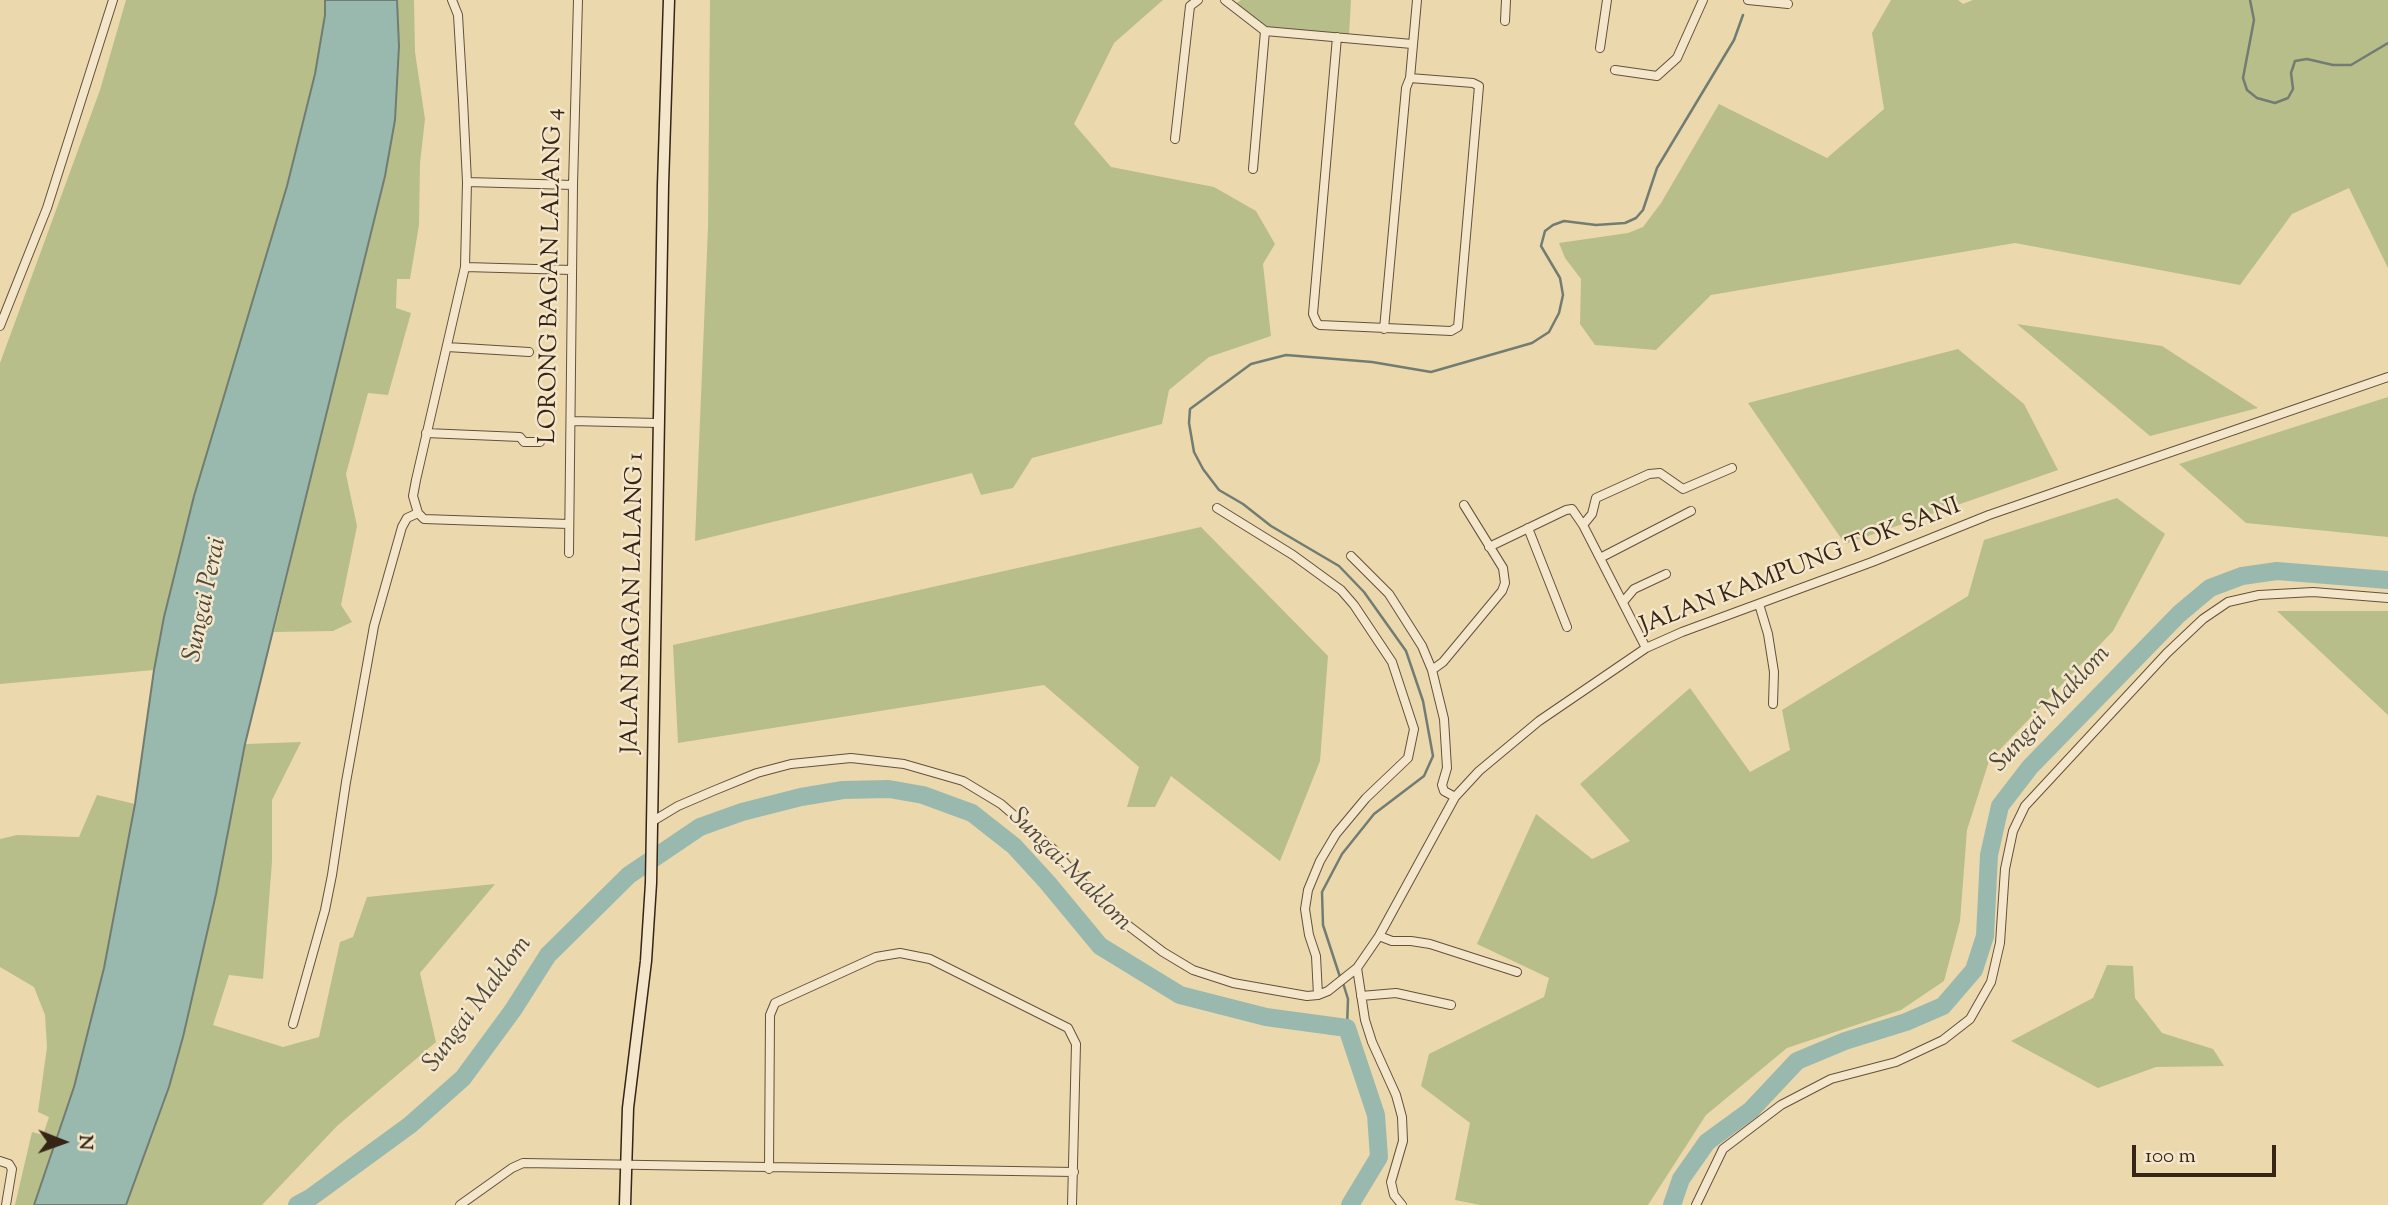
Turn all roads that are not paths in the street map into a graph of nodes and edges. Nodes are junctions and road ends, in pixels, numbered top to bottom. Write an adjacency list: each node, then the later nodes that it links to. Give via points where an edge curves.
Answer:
1 (113, 0): 26 (street, via 47,208)
2 (452, 0): 22 (street, via 458,15)
3 (578, 0): 23 (street, LORONG BAGAN LALANG 4)
4 (669, 0): 32 (main road, JALAN BAGAN LALANG 1)
5 (1198, 0): 20 (street, via 1191,6)
6 (1225, 0): 14 (street)
7 (1417, 0): 16 (street)
8 (1506, 0): 13 (street)
9 (1606, 0): 17 (street)
10 (1703, 0): 18 (street, via 1677,58 1657,76)
11 (1748, 0): 12 (street)
12 (1788, 4)
13 (1505, 21)
14 (1265, 31): 15 (street); 21 (street)
15 (1337, 37): 16 (street); 27 (street, via 1313,314 1324,326)
16 (1412, 44): 19 (street)
17 (1600, 48)
18 (1615, 70)
19 (1410, 78): 27 (street); 27 (street, via 1479,86 1460,318 1455,330)
20 (1175, 139)
21 (1253, 169)
22 (467, 182): 23 (street); 24 (street)
23 (573, 185): 25 (street, LORONG BAGAN LALANG 4)
24 (466, 267): 25 (street); 28 (street)
25 (572, 270): 31 (street, LORONG BAGAN LALANG 4)
26 (0, 326)
27 (1384, 329)
28 (447, 347): 29 (street); 33 (street)
29 (529, 352)
30 (2388, 376): 50 (street, JALAN KAMPUNG TOK SANI, via 1989,515)
31 (571, 421): 32 (street); 40 (street, LORONG BAGAN LALANG 4)
32 (658, 423): 56 (main road, JALAN BAGAN LALANG 1)
33 (426, 433): 34 (street); 39 (street, via 413,496)
34 (540, 442)
35 (1732, 468): 41 (street, via 1683,489 1660,473 1649,474 1596,498)
36 (1464, 505): 43 (street)
37 (1217, 508): 60 (street, via 1341,590 1392,663 1413,729 1408,758 1336,834 1308,890 1305,909 1316,956)
38 (1691, 510): 46 (street)
39 (418, 513): 40 (street, via 424,519); 63 (street, via 402,527 374,625 325,911)
40 (568, 524): 44 (street, LORONG BAGAN LALANG 4)
41 (1583, 525): 42 (street, via 1572,509); 46 (street)
42 (1528, 528): 43 (street); 51 (street)
43 (1489, 547): 53 (street, via 1503,568 1502,591)
44 (569, 553)
45 (1351, 556): 53 (street, via 1389,594)
46 (1600, 558): 49 (street)
47 (1666, 574): 49 (street, via 1634,589)
48 (2388, 598): 73 (street, via 2314,592 2259,595 2228,601 2203,619 2025,806 2013,831 2005,869 2000,943 1991,982 1970,1019 1944,1040 1896,1062 1831,1079 1781,1105 1723,1149)
49 (1623, 602): 52 (street)
50 (1759, 604): 52 (street, JALAN KAMPUNG TOK SANI); 54 (street, via 1772,659)
51 (1567, 627)
52 (1646, 648): 55 (street, JALAN KAMPUNG TOK SANI, via 1539,721)
53 (1432, 670): 55 (street, via 1447,745 1442,785)
54 (1773, 704)
55 (1455, 797): 57 (street, JALAN KAMPUNG TOK SANI)
56 (652, 824): 60 (street, via 678,806 790,764 851,758 904,764 963,781 1001,804 1053,849 1117,917 1193,970 1233,983); 65 (main road, JALAN BAGAN LALANG 1, via 648,942 628,1108)
57 (1379, 936): 58 (street, JALAN KAMPUNG TOK SANI); 59 (street, via 1400,943 1430,944)
58 (1355, 969): 60 (street, JALAN KAMPUNG TOK SANI); 61 (street)
59 (1517, 972)
60 (1318, 995)
61 (1361, 996): 62 (street, via 1396,993); 72 (street, via 1372,1042 1402,1117 1403,1141 1391,1182)
62 (1451, 1005)
63 (293, 1024)
64 (0, 1161): 68 (street, via 12,1169)
65 (626, 1166): 66 (street); 69 (street, via 523,1163); 70 (main road, JALAN BAGAN LALANG 1)
66 (769, 1169): 67 (street); 67 (street, via 770,1015 775,1003 876,957 900,953 930,959 1068,1028 1076,1044)
67 (1073, 1172): 71 (street)
68 (6, 1205)
69 (460, 1205)
70 (625, 1205)
71 (1072, 1205)
72 (1402, 1205)
73 (1696, 1205)

